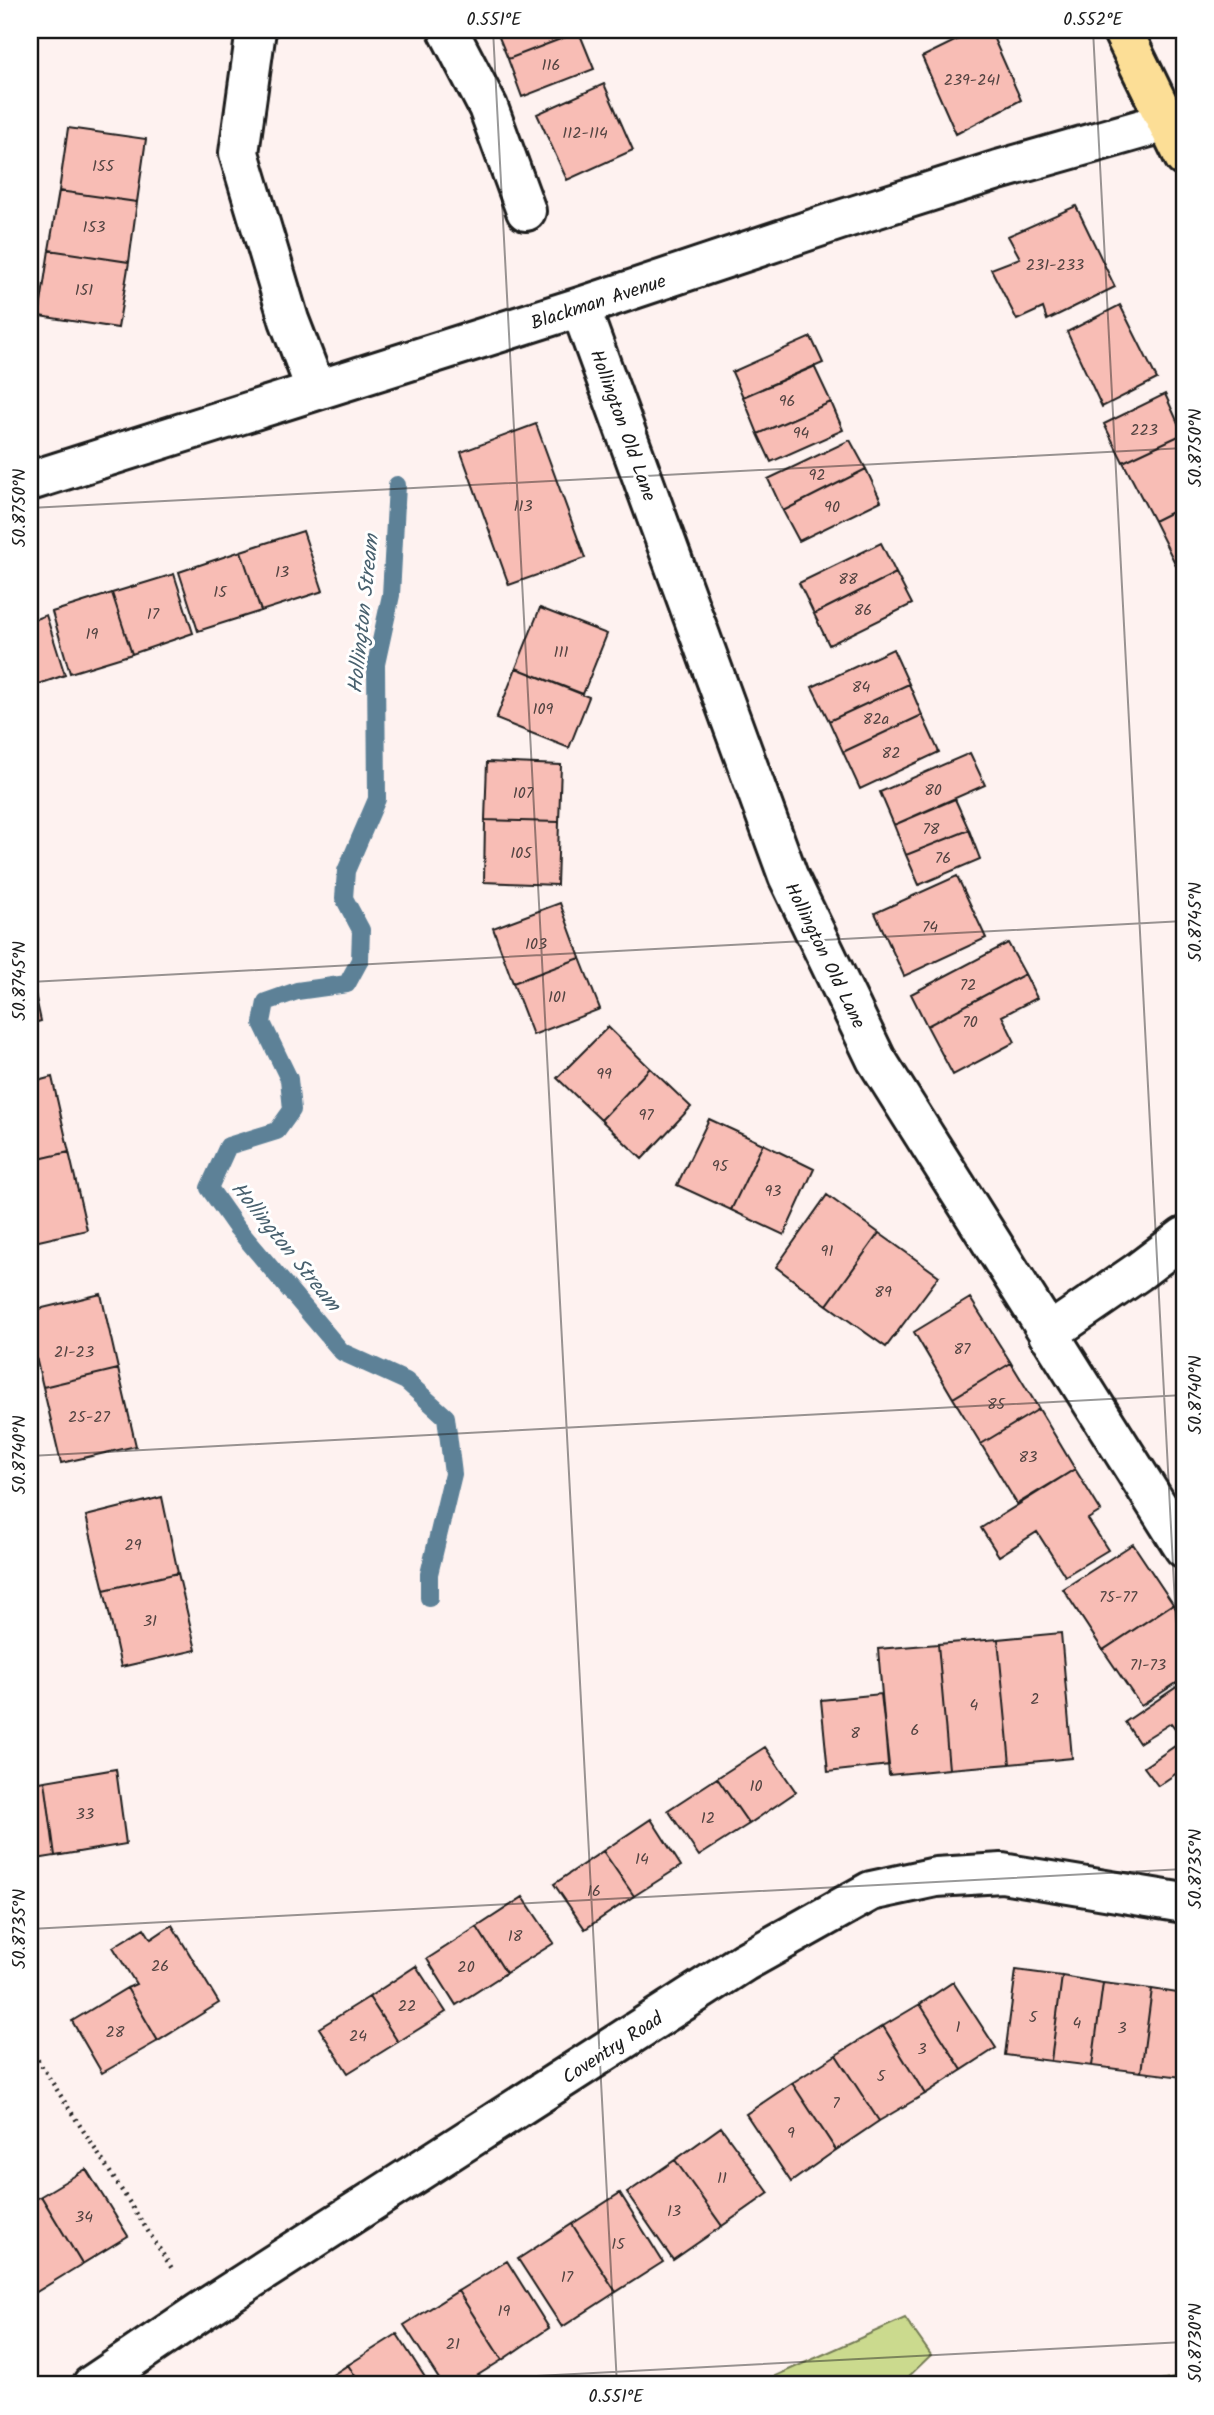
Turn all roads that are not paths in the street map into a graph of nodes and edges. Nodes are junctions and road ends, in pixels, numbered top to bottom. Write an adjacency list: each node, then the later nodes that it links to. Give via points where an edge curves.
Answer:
1 (256, 30): 8 (street, via 239,153 289,320)
2 (448, 30): 6 (street, via 488,107)
3 (1122, 30): 4 (main road)
4 (1175, 120): 5 (main road); 7 (street, Blackman Avenue, via 984,174)
5 (1184, 157)
6 (526, 211)
7 (580, 307): 8 (street, Blackman Avenue); 11 (street, Hollington Old Lane, via 788,876 876,1059)
8 (316, 390): 9 (street, Blackman Avenue)
9 (30, 481)
10 (1184, 1237): 11 (street)
11 (1048, 1334): 12 (street, Hollington Old Lane)
12 (1184, 1548)
13 (1184, 1903): 14 (street, Coventry Road, via 1002,1873 936,1877 871,1891 744,1962)
14 (92, 2385)

